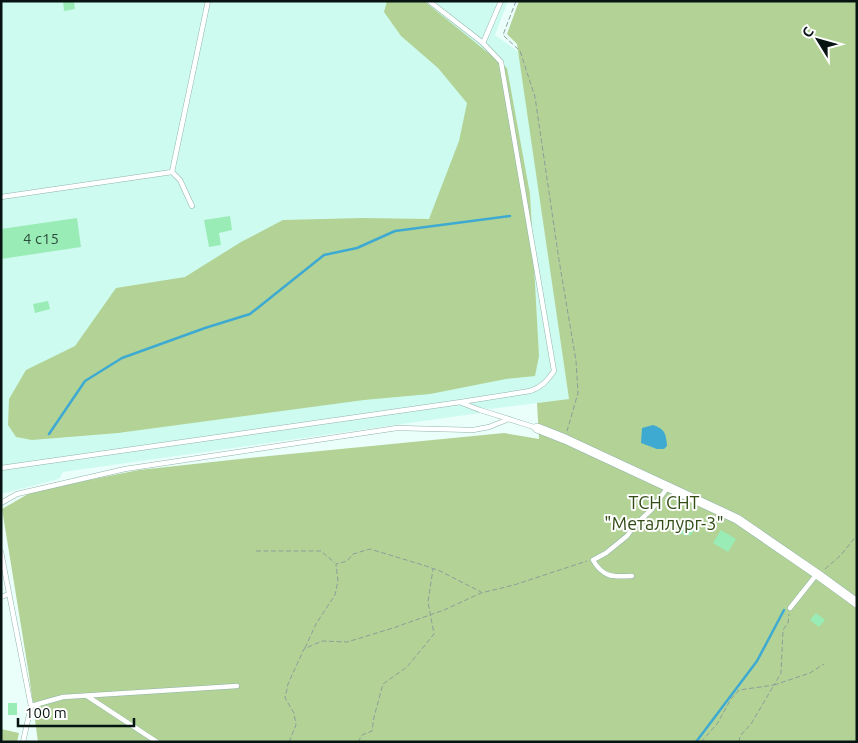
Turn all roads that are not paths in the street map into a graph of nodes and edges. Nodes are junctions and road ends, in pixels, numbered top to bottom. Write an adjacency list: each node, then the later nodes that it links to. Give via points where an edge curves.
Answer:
1 (208, 1): 5 (lane)
2 (429, 1): 4 (lane)
3 (501, 1): 4 (lane)
4 (484, 43): 8 (lane, via 500,62 554,371 540,387 530,391)
5 (172, 172): 6 (lane); 7 (lane, via 180,180)
6 (1, 197)
7 (192, 206)
8 (461, 402): 9 (lane); 11 (lane)
9 (508, 419): 10 (lane); 13 (lane, via 473,430 397,428 125,469 17,494)
10 (537, 428): 12 (street)
11 (1, 468)
12 (668, 487): 15 (street, via 737,519); 16 (lane, via 627,536 593,560 598,570 614,577)
13 (1, 502)
14 (1, 552): 17 (lane)
15 (817, 574): 19 (street); 20 (lane)
16 (632, 576)
17 (9, 594): 18 (lane); 23 (lane)
18 (1, 597)
19 (857, 603)
20 (790, 608)
21 (237, 686): 22 (lane)
22 (86, 696): 23 (lane, via 63,697); 25 (lane)
23 (30, 706): 24 (lane)
24 (23, 742)
25 (157, 742)

